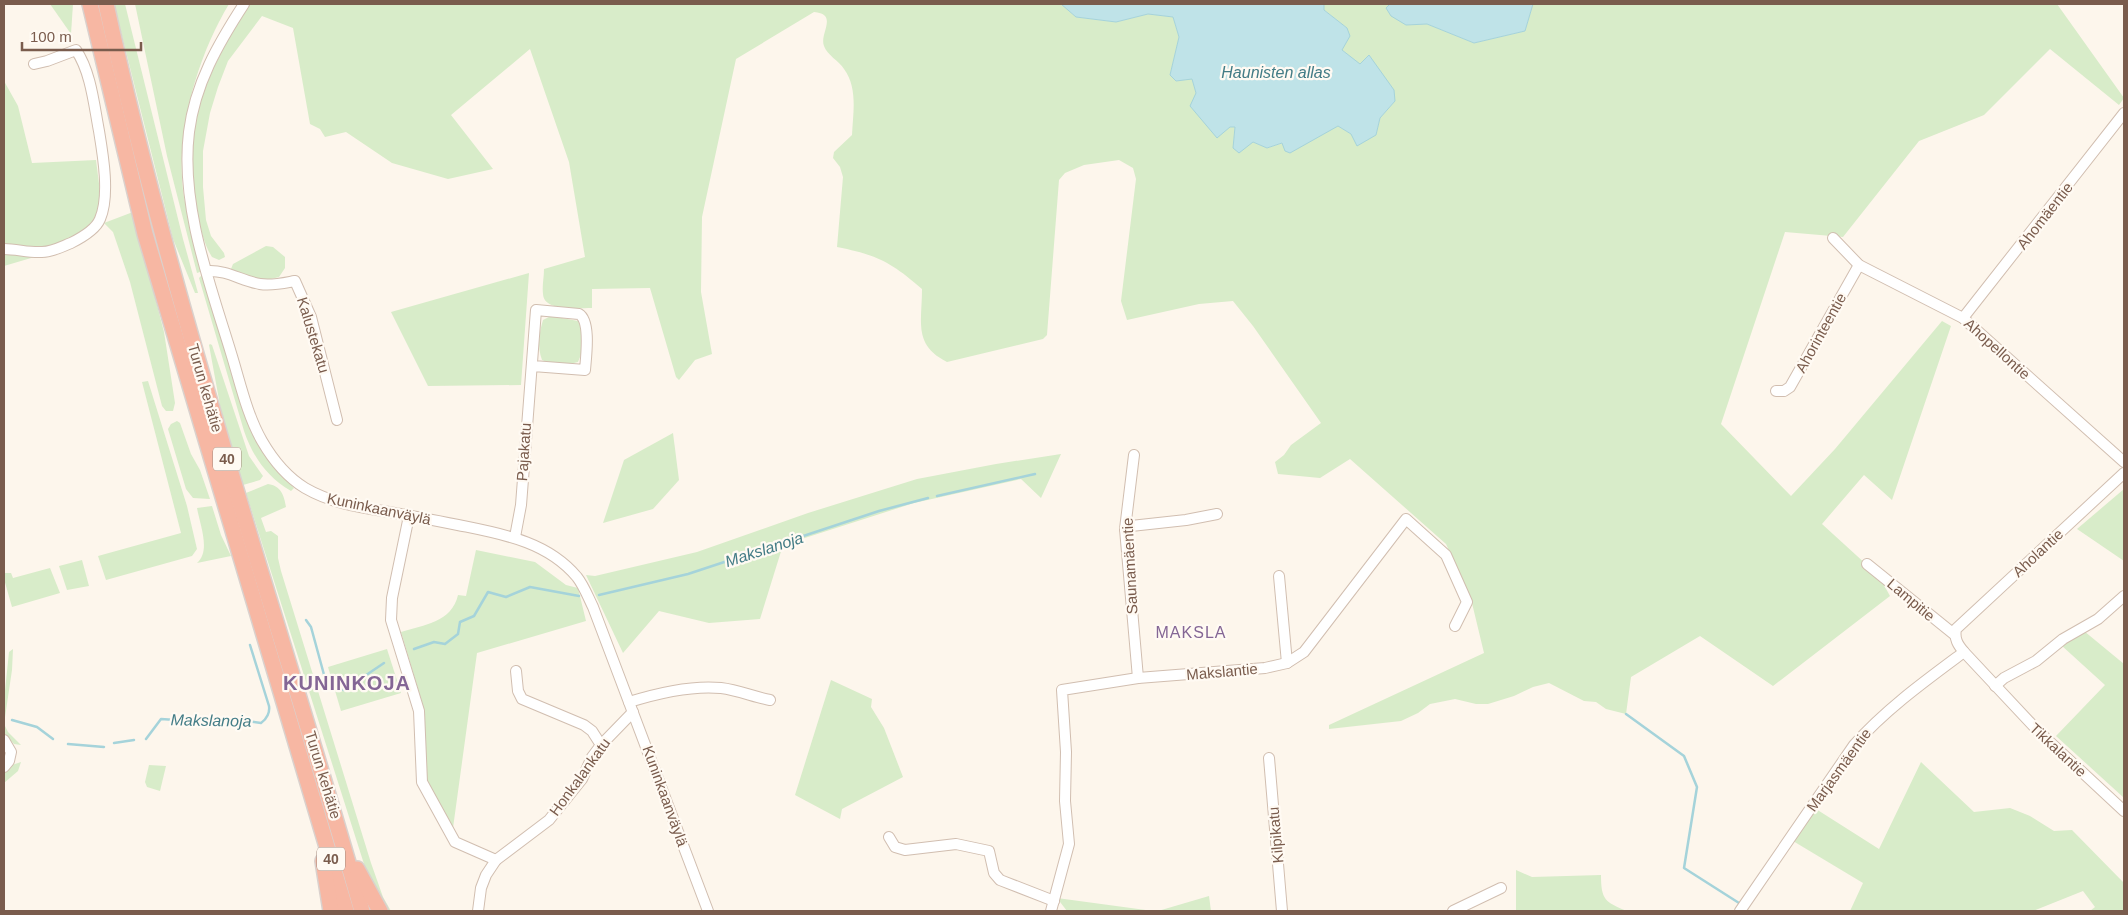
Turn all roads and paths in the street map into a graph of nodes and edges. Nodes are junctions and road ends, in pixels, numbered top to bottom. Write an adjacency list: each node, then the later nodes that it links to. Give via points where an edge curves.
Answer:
1 (90, 4): 38 (highway, Turun kehätie / 40, via 146,234)
2 (106, 4): 41 (highway, Turun kehätie / 40, via 190,335)
3 (244, 4): 9 (street, Kuninkaanväylä, via 202,78 189,133 188,191)
4 (34, 64): 7 (street, via 76,50 81,58 95,109 104,164 101,218 79,239 54,250)
5 (2124, 113): 10 (street, Ahomäentie)
6 (1834, 238): 8 (street, Ahopellontie)
7 (4, 249)
8 (1859, 265): 10 (street, Ahopellontie); 12 (street, Ahorinteentie, via 1790,387)
9 (208, 272): 13 (street, Kalustekatu, via 220,271 269,285 295,281 311,317); 18 (street, Kuninkaanväylä, via 254,424 278,464 299,484 332,501)
10 (1963, 318): 15 (street, Ahopellontie)
11 (533, 366): 11 (street, Pajakatu, via 585,370 586,324 583,316 536,310); 20 (street, Pajakatu, via 521,505)
12 (1776, 391)
13 (337, 420)
14 (1134, 455): 19 (street, Saunamäentie)
15 (2124, 462)
16 (2124, 474): 25 (street, Aholantie, via 1956,629)
17 (1217, 514): 19 (street, via 1130,526)
18 (409, 516): 20 (street, Kuninkaanväylä); 42 (street, via 392,598 391,620 418,711 422,782 455,842)
19 (1125, 530): 29 (street, Saunamäentie)
20 (515, 537): 32 (street, Kuninkaanväylä, via 557,559 582,585)
21 (1867, 564): 25 (street, Lampitie)
22 (1279, 576): 27 (street)
23 (2124, 596): 30 (street, via 2098,619)
24 (1455, 626): 27 (street, Makslantie, via 1466,602 1446,555 1406,519 1304,652)
25 (1955, 636): 26 (street, Tikkalantie)
26 (1964, 652): 30 (street, Tikkalantie); 53 (street, Marjasmäentie, via 1919,685 1854,745)
27 (1287, 663): 29 (street, Makslantie, via 1221,673)
28 (516, 671): 35 (street, via 522,699 584,725)
29 (1138, 678): 44 (street, Makslantie, via 1062,690 1069,844)
30 (1995, 686): 39 (street, Tikkalantie)
31 (770, 700): 32 (street, via 706,687)
32 (629, 702): 33 (street, Kuninkaanväylä)
33 (633, 712): 35 (street, Honkalankatu); 50 (street, Kuninkaanväylä)
34 (4, 740): 37 (street, via 11,752)
35 (601, 744): 42 (street, Honkalankatu, via 582,779 550,820)
36 (1269, 758): 51 (street, Kilpikatu)
37 (4, 767)
38 (315, 807): 45 (highway); 46 (highway, Turun kehätie / 40)
39 (2124, 811)
40 (889, 837): 44 (street, via 895,847 905,850 956,844 989,851 994,873 1000,880)
41 (342, 842): 47 (highway, Turun kehätie / 40); 48 (highway)
42 (496, 860): 49 (street, Honkalankatu, via 486,875)
43 (1501, 888): 52 (street)
44 (1053, 906)
45 (331, 911)
46 (346, 911)
47 (362, 911)
48 (380, 911)
49 (478, 911)
50 (708, 911)
51 (1282, 911)
52 (1453, 911)
53 (1740, 911)

